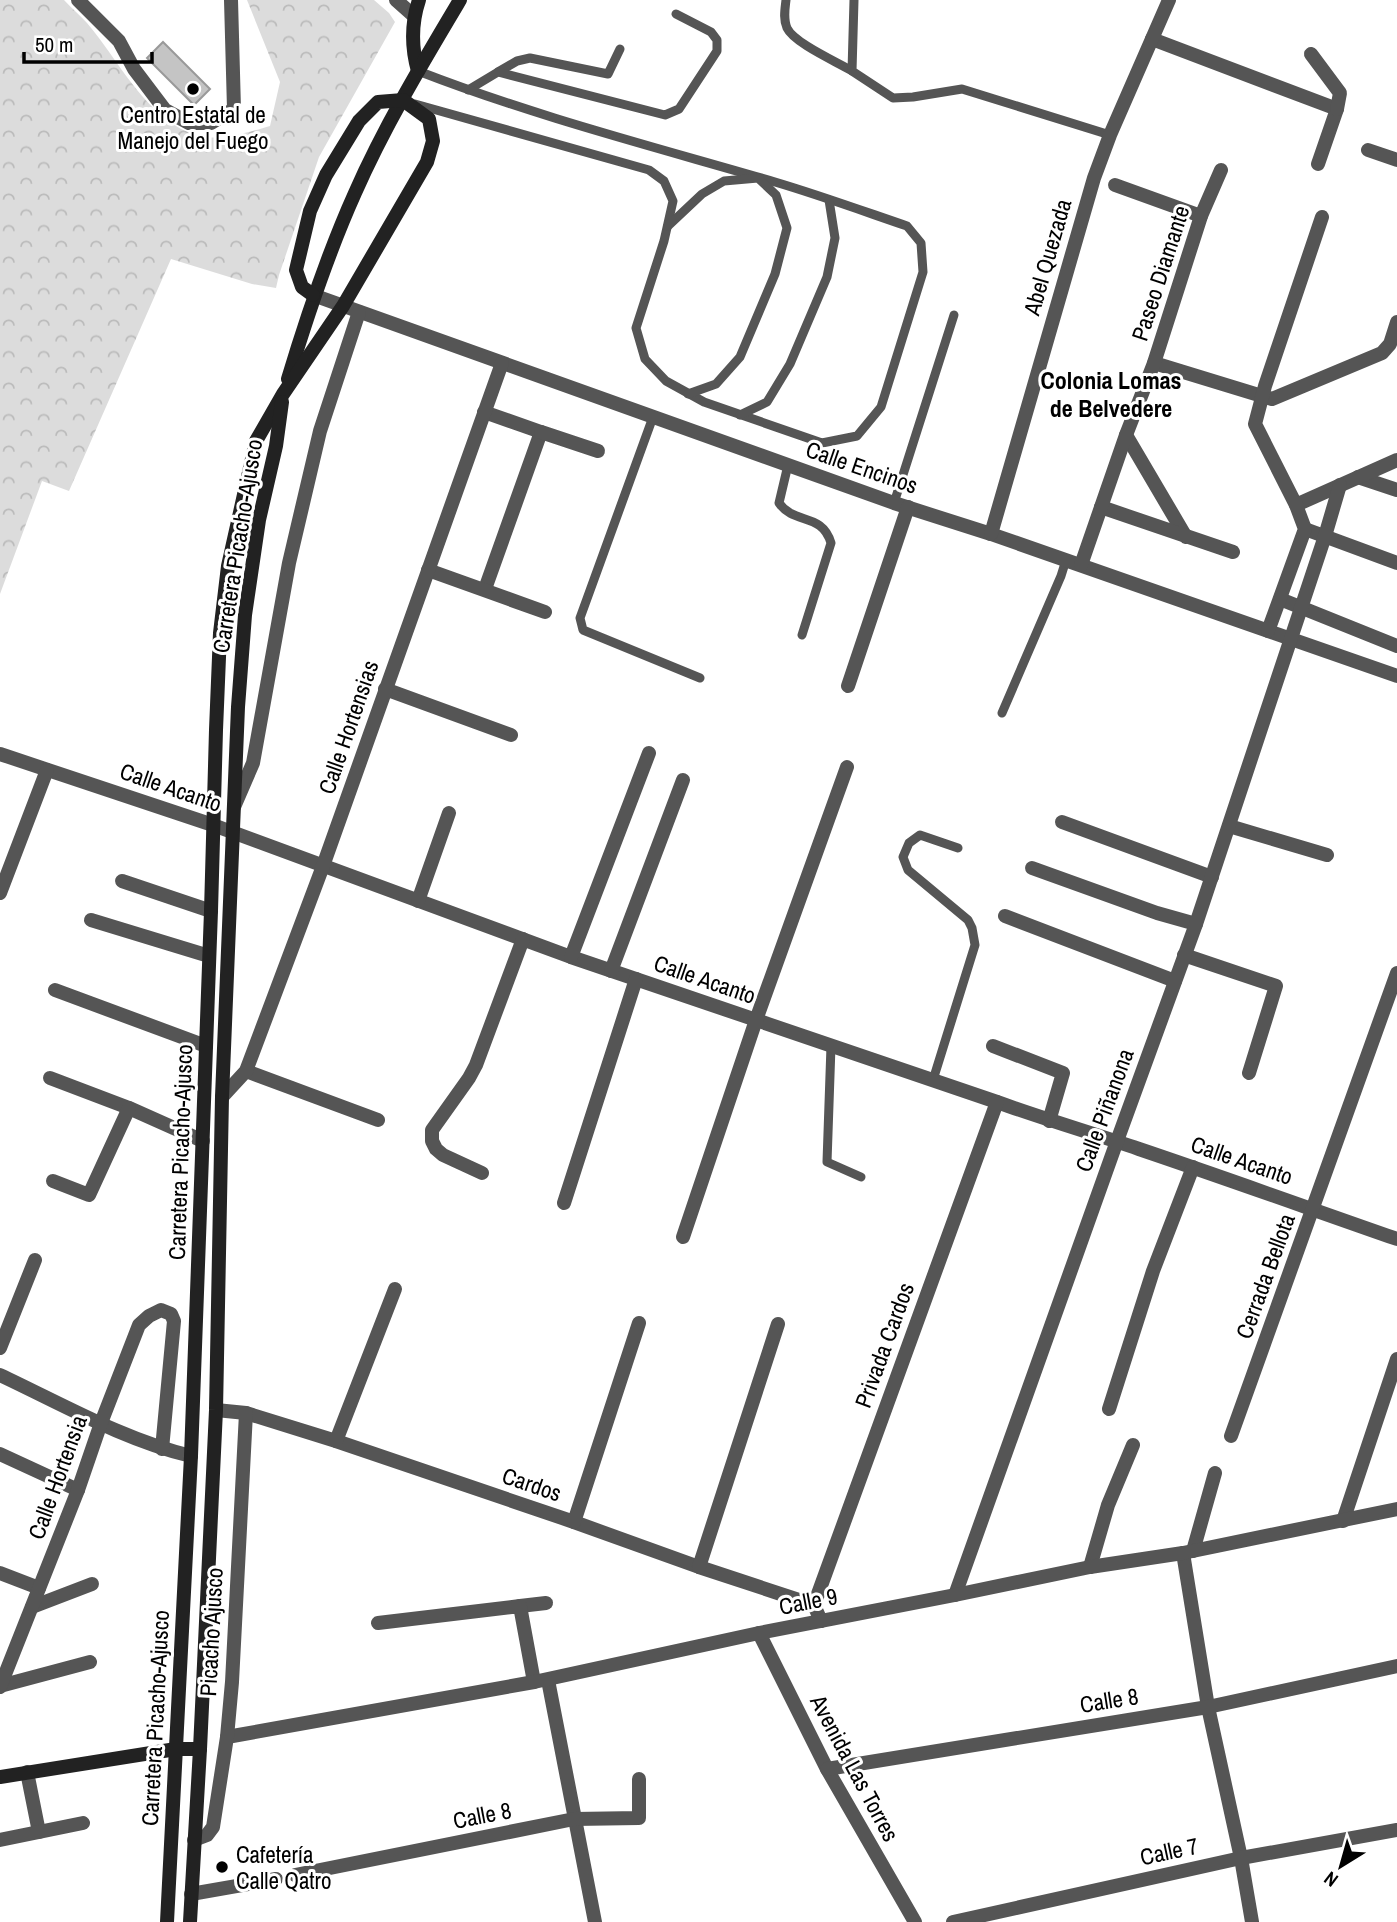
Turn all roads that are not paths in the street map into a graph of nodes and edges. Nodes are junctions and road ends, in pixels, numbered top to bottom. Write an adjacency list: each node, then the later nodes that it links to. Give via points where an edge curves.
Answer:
1 (78, 0): 2 (street, via 119,41 165,110 190,123 211,123 234,109)
2 (231, 0)
3 (396, 0): 10 (street)
4 (419, 0): 10 (main road)
5 (460, 0): 14 (main road, Carretera Picacho-Ajusco)
6 (786, 0): 15 (lane, via 784,19 795,38)
7 (854, 0): 15 (lane)
8 (1169, 0): 11 (street, Abel Quezada)
9 (676, 14): 16 (lane, via 711,32 717,51 679,109 666,115)
10 (414, 16): 14 (main road)
11 (1152, 38): 19 (street); 20 (street, Abel Quezada)
12 (620, 49): 16 (lane, via 608,74 530,58)
13 (1311, 54): 19 (street, via 1340,93)
14 (418, 71): 17 (lane); 18 (main road, Carretera Picacho-Ajusco)
15 (852, 71): 20 (lane, via 893,98 962,89)
16 (498, 72): 17 (lane)
17 (468, 90): 25 (lane)
18 (403, 100): 30 (lane, via 649,170 664,181 673,201); 31 (main road, Carretera Picacho-Ajusco, via 355,192); 31 (main road, via 379,102 359,121 326,175 310,211 296,270 302,286); 32 (main road, via 429,119 433,141 427,162)
19 (1337, 110): 23 (street)
20 (1110, 135): 56 (street, Abel Quezada)
21 (1368, 150): 22 (street)
22 (1397, 160)
23 (1318, 164)
24 (1221, 170): 28 (street, Paseo Diamante)
25 (758, 178): 27 (lane); 30 (lane, via 724,181 702,194); 39 (lane, via 776,195 787,228 775,274 740,357 716,384)
26 (1115, 185): 28 (street)
27 (829, 200): 42 (lane, via 835,238 827,277 790,364 767,402); 42 (lane, via 907,226 921,243 923,272 881,407 857,436 822,443)
28 (1201, 216): 37 (street, Paseo Diamante)
29 (1322, 218): 40 (street)
30 (667, 227): 39 (lane, via 636,328 645,359 666,381)
31 (313, 295): 32 (street, Calle Encinos); 38 (main road, Carretera Picacho-Ajusco)
32 (343, 306): 33 (street, Calle Encinos); 38 (main road)
33 (359, 312): 36 (street, Calle Encinos); 83 (street, via 320,431 289,563 253,763)
34 (954, 315): 52 (lane)
35 (1397, 322): 40 (street, via 1382,353 1272,400)
36 (502, 363): 41 (street, Calle Hortensias); 43 (street, Calle Encinos)
37 (1154, 363): 40 (street); 45 (street, Paseo Diamante)
38 (284, 394): 83 (main road, Carretera Picacho-Ajusco, via 245,615); 86 (main road, Carretera Picacho-Ajusco, via 256,441 228,566 220,633)
39 (688, 394): 42 (lane)
40 (1262, 397): 53 (street, via 1255,424)
41 (484, 412): 44 (street); 63 (street, Calle Hortensias)
42 (740, 415)
43 (653, 417): 48 (street, Calle Encinos); 73 (lane, via 580,624 583,630)
44 (541, 432): 46 (street); 64 (street)
45 (1126, 435): 54 (street, Paseo Diamante); 58 (street)
46 (598, 451)
47 (1397, 460): 49 (street)
48 (788, 465): 52 (street, Calle Encinos); 69 (lane, via 779,503 788,512 823,526 831,543)
49 (1358, 477): 50 (street); 51 (street)
50 (1340, 485): 53 (street); 57 (street, Calle Piñanona)
51 (1397, 490)
52 (901, 505): 56 (street, Calle Encinos); 74 (street)
53 (1296, 505): 55 (street)
54 (1101, 507): 58 (street); 62 (street, Paseo Diamante)
55 (1305, 529): 57 (street); 65 (street)
56 (991, 534): 60 (street, Calle Encinos)
57 (1325, 536): 61 (street); 66 (street, Calle Piñanona)
58 (1186, 537): 59 (street)
59 (1233, 552)
60 (1066, 560): 62 (street, Calle Encinos); 76 (lane)
61 (1397, 563)
62 (1081, 565): 68 (street, Calle Encinos)
63 (428, 570): 64 (street); 75 (street, Calle Hortensias)
64 (485, 589): 67 (street)
65 (1280, 598): 66 (street); 68 (street)
66 (1301, 607): 70 (street, Calle Piñanona); 71 (street)
67 (545, 612)
68 (1268, 631): 70 (street, Calle Encinos)
69 (802, 635)
70 (1292, 635): 72 (street, Calle Encinos); 87 (street, Calle Piñanona)
71 (1397, 646)
72 (1397, 676)
73 (701, 678)
74 (848, 686)
75 (385, 689): 77 (street); 91 (street, Calle Hortensias)
76 (1002, 713)
77 (511, 735)
78 (649, 752): 104 (street)
79 (0, 754): 81 (street, Calle Acanto)
80 (847, 767): 110 (street)
81 (47, 769): 86 (street, Calle Acanto); 95 (street)
82 (683, 780): 105 (street)
83 (234, 808): 88 (main road, Carretera Picacho-Ajusco)
84 (450, 813): 96 (street)
85 (1062, 822): 93 (street)
86 (213, 825): 88 (street, Calle Acanto); 97 (main road, Carretera Picacho-Ajusco)
87 (1229, 826): 90 (street); 93 (street, Calle Piñanona)
88 (233, 833): 91 (street, Calle Acanto); 118 (main road, Carretera Picacho-Ajusco)
89 (958, 848): 117 (lane, via 920,835 909,843 903,857 908,870 968,920 975,946)
90 (1327, 855)
91 (323, 866): 96 (street, Calle Acanto); 114 (street, Calle Hortensias)
92 (1032, 868): 100 (street)
93 (1212, 877): 100 (street, Calle Piñanona)
94 (122, 881): 97 (street)
95 (0, 893)
96 (418, 901): 101 (street, Calle Acanto)
97 (211, 911): 103 (main road, Carretera Picacho-Ajusco)
98 (1005, 916): 108 (street)
99 (91, 920): 103 (street)
100 (1196, 925): 102 (street, Calle Piñanona)
101 (523, 939): 104 (street, Calle Acanto); 126 (street, via 470,1078 432,1130 436,1149)
102 (1184, 955): 108 (street, Calle Piñanona); 115 (street, via 1276,986)
103 (209, 956): 111 (main road, Carretera Picacho-Ajusco)
104 (571, 957): 105 (street, Calle Acanto)
105 (611, 971): 107 (street, Calle Acanto)
106 (1397, 973): 130 (street, Cerrada Bellota)
107 (636, 979): 110 (street, Calle Acanto); 129 (street)
108 (1175, 981): 124 (street, Calle Piñanona)
109 (55, 989): 111 (street)
110 (756, 1020): 112 (street, Calle Acanto); 131 (street)
111 (206, 1045): 123 (main road, Carretera Picacho-Ajusco)
112 (831, 1045): 117 (street, Calle Acanto); 127 (lane, via 827,1162)
113 (993, 1046): 122 (street, via 1063,1073)
114 (246, 1071): 118 (street, Calle Hortensias); 121 (street)
115 (1249, 1073)
116 (50, 1078): 120 (street)
117 (933, 1080): 119 (street, Calle Acanto)
118 (222, 1097): 141 (main road, Carretera Picacho-Ajusco)
119 (997, 1102): 122 (street, Calle Acanto); 163 (street, Privada Cardos)
120 (129, 1108): 123 (street); 128 (street, via 89,1195)
121 (378, 1120)
122 (1049, 1121): 124 (street, Calle Acanto)
123 (203, 1141): 149 (main road, Carretera Picacho-Ajusco)
124 (1116, 1141): 125 (street, Calle Acanto); 161 (street, Calle Piñanona)
125 (1193, 1167): 130 (street, Calle Acanto); 140 (street, via 1153,1271)
126 (482, 1173)
127 (861, 1177)
128 (53, 1181)
129 (564, 1203)
130 (1313, 1210): 132 (street, Calle Acanto); 144 (street, Cerrada Bellota)
131 (683, 1237)
132 (1397, 1239)
133 (35, 1259): 137 (street)
134 (395, 1289): 145 (street)
135 (639, 1323): 154 (street)
136 (779, 1324): 156 (street)
137 (0, 1348)
138 (1397, 1359): 153 (street)
139 (0, 1375): 143 (street)
140 (1109, 1409)
141 (216, 1410): 142 (street, Cardos); 176 (main road, Carretera Picacho-Ajusco)
142 (246, 1413): 145 (street, Cardos); 174 (street, Picacho Ajusco)
143 (101, 1423): 147 (street); 147 (street, Calle Hortensia, via 139,1325 161,1310 171,1314); 151 (street, Calle Hortensia)
144 (1231, 1436)
145 (336, 1441): 154 (street, Cardos)
146 (1133, 1445): 157 (street, via 1108,1505)
147 (162, 1449): 149 (street)
148 (0, 1454): 151 (street)
149 (191, 1457): 175 (main road, Carretera Picacho-Ajusco)
150 (1215, 1473): 155 (street)
151 (78, 1490): 160 (street, Calle Hortensia)
152 (1397, 1509): 153 (street, Calle 9)
153 (1343, 1521): 155 (street, Calle 9)
154 (573, 1522): 156 (street, Cardos)
155 (1188, 1552): 157 (street, Calle 9); 173 (street)
156 (699, 1567): 163 (street, Cardos)
157 (1090, 1567): 161 (street, Calle 9)
158 (0, 1573): 160 (street)
159 (92, 1584): 165 (street)
160 (39, 1588): 165 (street, Calle Hortensia)
161 (955, 1595): 166 (street, Calle 9)
162 (546, 1603): 164 (street)
163 (814, 1605): 166 (street)
164 (520, 1606): 167 (street); 171 (street)
165 (32, 1607): 172 (street, Calle Hortensia)
166 (821, 1621): 168 (street, Calle 9)
167 (378, 1623)
168 (759, 1633): 171 (street, Calle 9); 177 (street, Avenida Las Torres)
169 (90, 1662): 172 (street)
170 (1397, 1666): 173 (street, Calle 8)
171 (541, 1681): 174 (street, Calle 9); 181 (street)
172 (0, 1686)
173 (1208, 1707): 177 (street, Calle 8); 187 (street)
174 (227, 1737): 186 (street, Picacho Ajusco, via 213,1827)
175 (176, 1749): 176 (main road); 178 (main road); 192 (main road, Carretera Picacho-Ajusco)
176 (200, 1749): 186 (main road, Carretera Picacho-Ajusco)
177 (827, 1769): 195 (street, Avenida Las Torres)
178 (26, 1772): 179 (main road); 184 (street)
179 (0, 1777)
180 (639, 1779): 181 (street, Calle 8, via 639,1818)
181 (574, 1819): 188 (street, Calle 8); 194 (street)
182 (83, 1823): 184 (street)
183 (1397, 1830): 187 (street, Calle 7)
184 (38, 1832): 185 (street)
185 (0, 1840)
186 (194, 1840): 190 (main road, Carretera Picacho-Ajusco)
187 (1241, 1858): 191 (street, Calle 7); 197 (street)
188 (295, 1875)
189 (276, 1879): 190 (street)
190 (191, 1894): 193 (main road, Carretera Picacho-Ajusco)
191 (974, 1919): 196 (street, Calle 7)
192 (167, 1922)
193 (190, 1922)
194 (595, 1922)
195 (915, 1922)
196 (953, 1922)
197 (1252, 1922)

